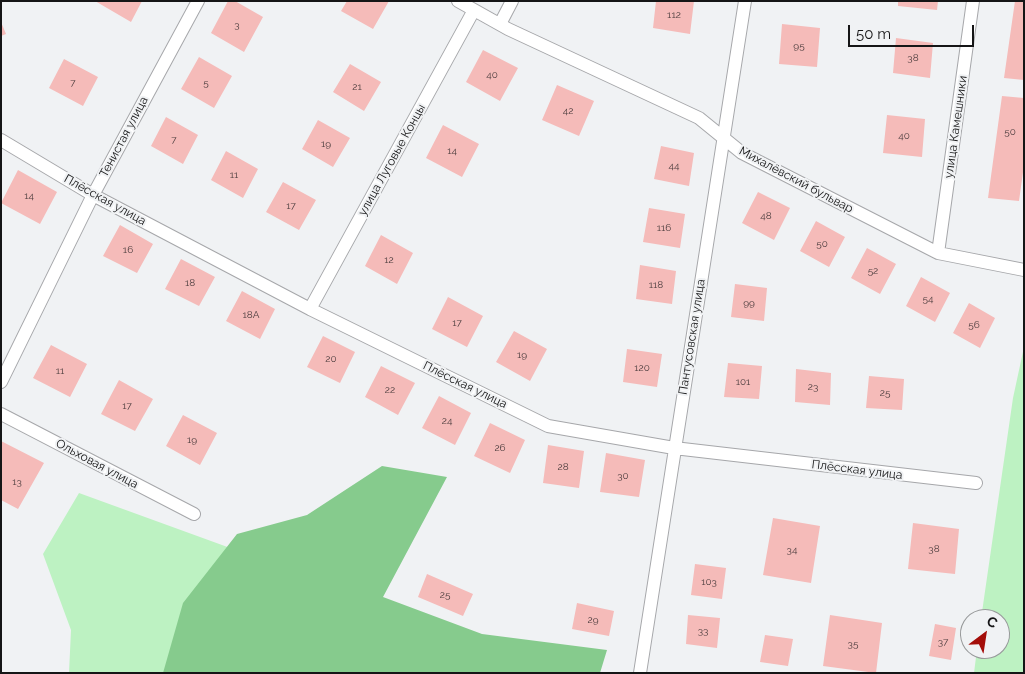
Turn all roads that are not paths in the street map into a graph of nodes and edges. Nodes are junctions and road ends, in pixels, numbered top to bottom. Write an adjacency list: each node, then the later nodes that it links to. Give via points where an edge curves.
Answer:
1 (198, 1): 10 (street, Тенистая улица)
2 (458, 1): 6 (street, Михалёвский бульвар)
3 (512, 1): 7 (street)
4 (745, 1): 8 (street, Пантусовская улица)
5 (973, 1): 11 (street, улица Камешники)
6 (474, 10): 7 (street, Михалёвский бульвар); 13 (street, улица Луговые Концы)
7 (500, 24): 8 (street, Михалёвский бульвар, via 699,118)
8 (723, 138): 11 (street, Михалёвский бульвар, via 742,153); 16 (street, Пантусовская улица)
9 (1, 140): 10 (street, Плёсская улица)
10 (93, 195): 13 (street, Плёсская улица); 14 (street, Тенистая улица)
11 (938, 253): 12 (street, Михалёвский бульвар)
12 (1024, 270)
13 (310, 310): 16 (street, Плёсская улица, via 548,426)
14 (1, 382)
15 (1, 414): 18 (street, Ольховая улица)
16 (674, 448): 17 (street, Плёсская улица); 19 (street, Пантусовская улица)
17 (976, 484)
18 (194, 514)
19 (640, 673)

